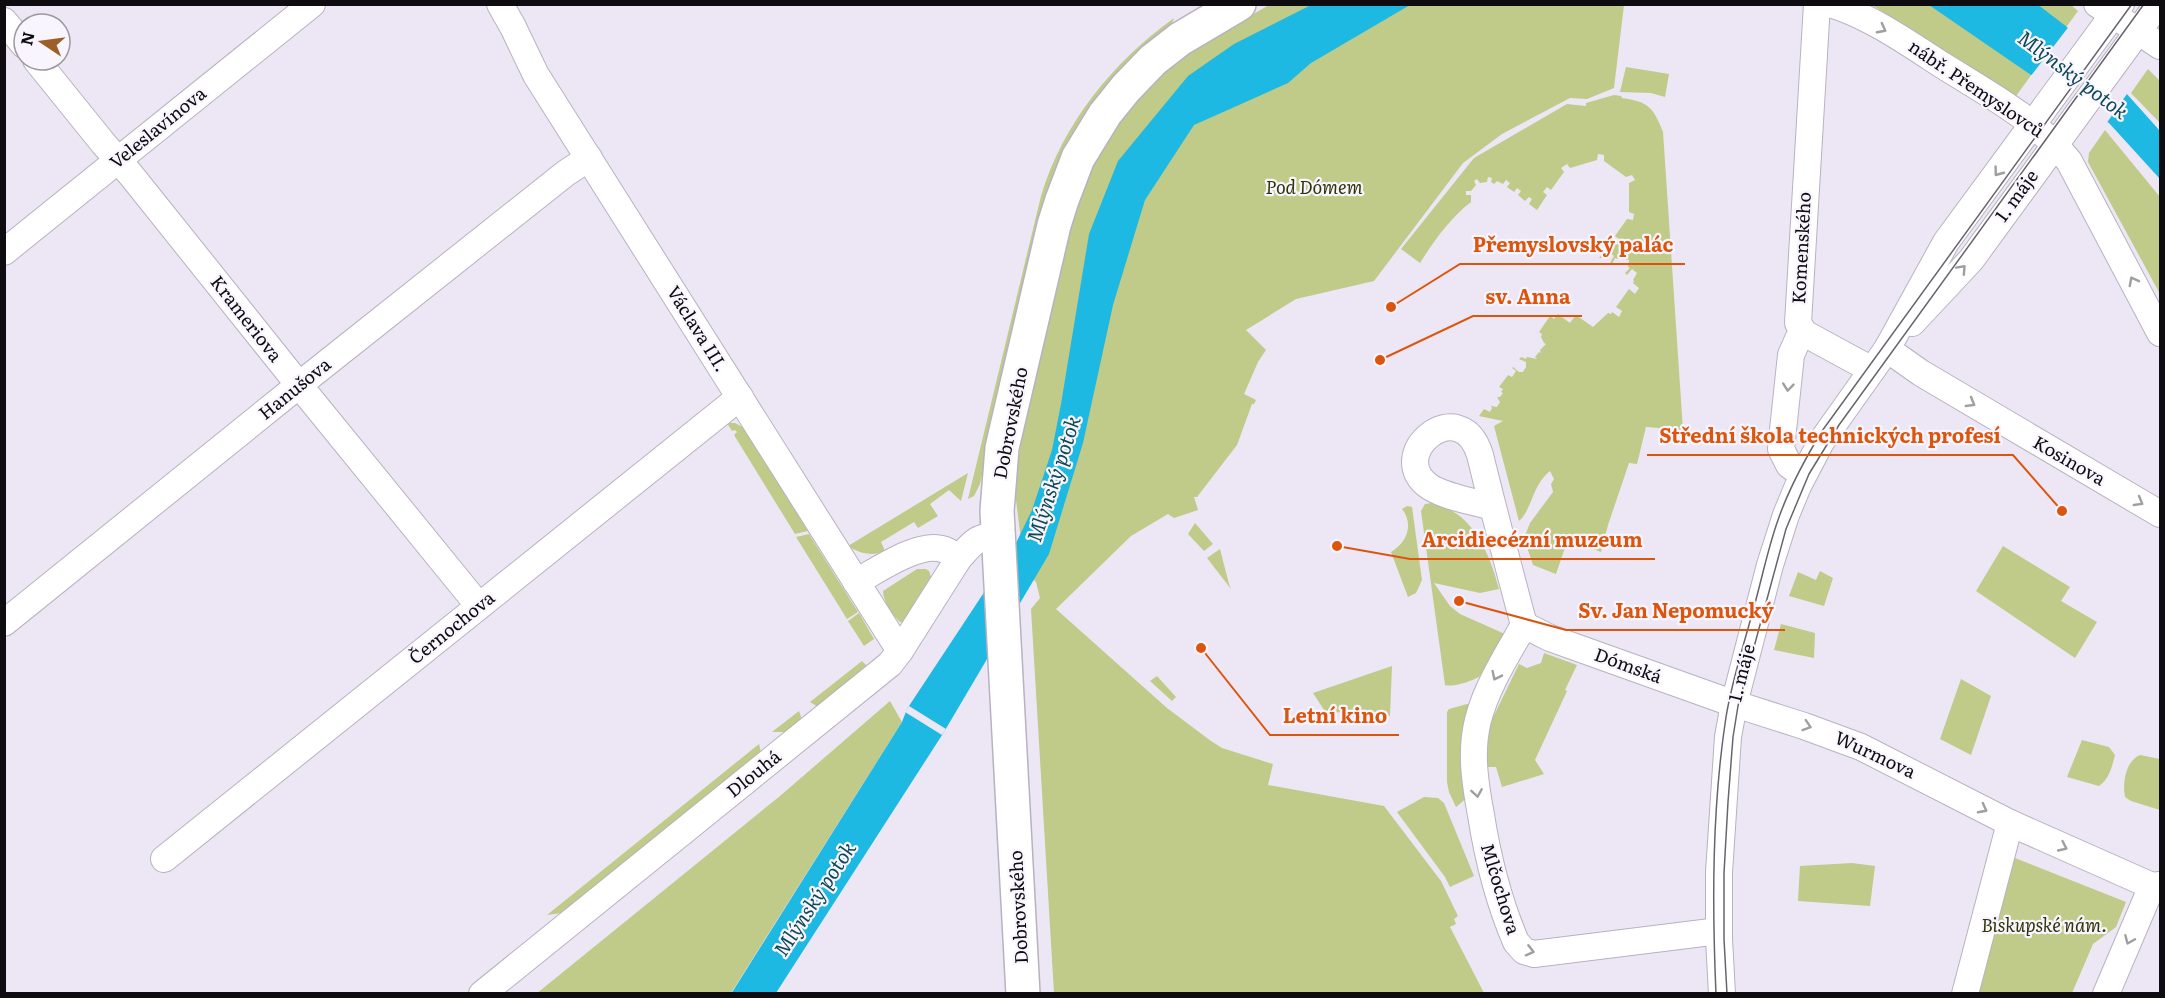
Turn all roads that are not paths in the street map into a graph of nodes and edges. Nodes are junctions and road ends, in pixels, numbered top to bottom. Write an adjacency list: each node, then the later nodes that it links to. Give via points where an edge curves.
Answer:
1 (312, 4): 14 (street, Veleslavínova)
2 (500, 4): 13 (street, Václava III., via 536,75)
3 (1239, 4): 25 (main road, Dobrovského, via 1180,39 1139,73 1105,114 1075,166 1054,225 1002,447)
4 (1817, 4): 16 (street, Komenského, via 1798,319)
5 (1830, 4): 11 (street, nábř. Přemyslovců, one-way to 11, via 1904,40)
6 (2158, 4): 8 (street, 1. máje)
7 (2109, 13): 8 (street); 11 (street, 1. máje)
8 (2133, 39): 9 (street); 12 (street, 1. máje)
9 (2160, 46)
10 (46, 72): 14 (street, Krameriova)
11 (2037, 119): 12 (street, nábř. Přemyslovců); 18 (street, 1. máje, one-way to 18, via 1946,242)
12 (2059, 139): 17 (street, nábř. Přemyslovců, one-way to 12); 18 (street, 1. máje, one-way to 12, via 1971,260)
13 (589, 158): 20 (street, Hanušova); 21 (street, Václava III.)
14 (118, 161): 15 (street, Veleslavínova); 20 (street, Krameriova)
15 (4, 252)
16 (1804, 333): 19 (street); 22 (street, one-way to 22, via 1791,355 1781,449 1789,465)
17 (2160, 333)
18 (1887, 350): 19 (street, 1. máje); 24 (street, Kosinova, one-way to 24)
19 (1872, 370): 22 (street, 1. máje, via 1821,442)
20 (298, 386): 28 (street, Krameriova); 29 (street, Hanušova)
21 (740, 397): 27 (street, Václava III.); 28 (street, Černochova)
22 (1803, 476): 32 (street, 1. máje, via 1779,535)
23 (1493, 507): 30 (street)
24 (2160, 514)
25 (998, 534): 26 (street, Dlouhá, via 979,538); 38 (main road, Dobrovského)
26 (958, 558): 27 (street, via 945,549 929,548 911,553); 31 (street, Dlouhá)
27 (856, 582): 31 (street, Václava III.)
28 (479, 606): 34 (street, Černochova)
29 (4, 623)
30 (1524, 625): 32 (street, Dómská, via 1550,638); 36 (street, Mlčochova, one-way to 36, via 1496,675 1475,735 1475,781 1489,865 1519,948 1527,953 1541,953)
31 (900, 651): 37 (street, Dlouhá, via 878,674)
32 (1734, 704): 33 (street, Wurmova, one-way to 33, via 1861,747); 36 (street, 1. máje, via 1723,789)
33 (2010, 823): 35 (street, one-way to 35); 40 (street)
34 (164, 859)
35 (2156, 886): 41 (street, one-way to 41)
36 (1719, 932): 39 (street, 1. máje)
37 (482, 993)
38 (1023, 993)
39 (1722, 993)
40 (1965, 993)
41 (2106, 993)

